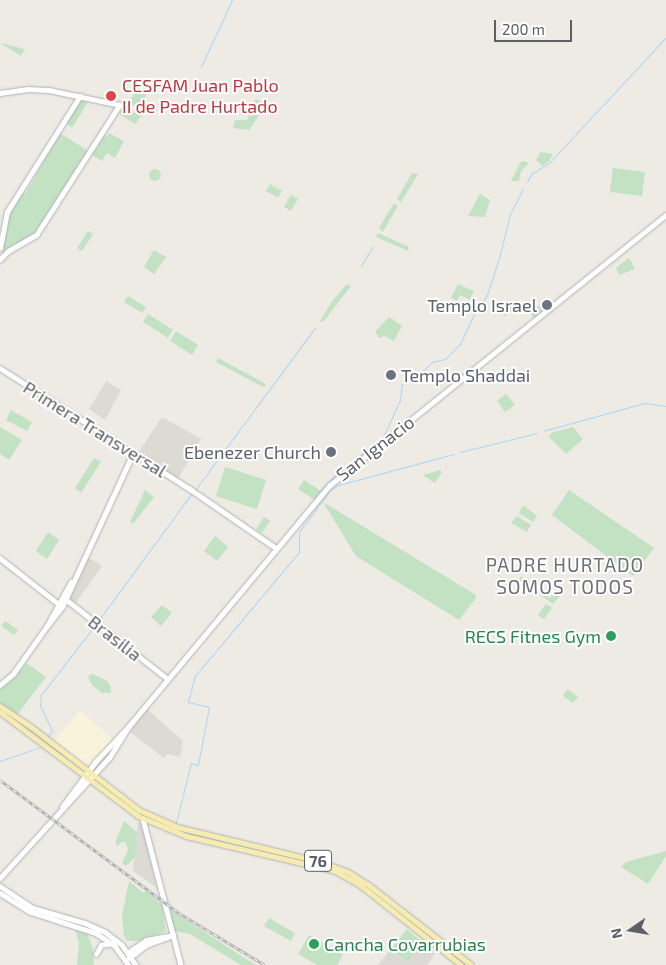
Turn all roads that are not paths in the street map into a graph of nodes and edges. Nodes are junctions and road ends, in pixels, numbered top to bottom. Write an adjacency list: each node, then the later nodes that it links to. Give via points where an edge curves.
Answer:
1 (0, 94): 2 (main road, via 40,89)
2 (80, 96): 4 (main road, via 7,212); 5 (main road, via 120,105 37,235)
3 (666, 215): 8 (main road, San Ignacio, via 333,482)
4 (0, 248)
5 (1, 257)
6 (0, 368): 7 (main road, Primera Transversal)
7 (133, 453): 8 (main road, Primera Transversal); 10 (main road)
8 (276, 548): 12 (main road, San Ignacio)
9 (0, 558): 11 (main road)
10 (64, 598): 11 (main road); 12 (main road, Brasilia)
11 (61, 606): 13 (main road, via 13,674)
12 (168, 679): 16 (main road, San Ignacio)
13 (0, 685)
14 (0, 706): 16 (main road, 76, via 34,729)
15 (0, 712): 16 (main road, 76)
16 (88, 776): 17 (main road, 76); 18 (main road, San Ignacio); 30 (main road, 76, via 134,807 171,825 318,861 348,872 375,889)
17 (143, 819): 23 (main road); 29 (main road, 76, via 186,836 335,871 360,885)
18 (0, 878)
19 (0, 886): 21 (main road)
20 (0, 893): 21 (main road)
21 (21, 905): 22 (main road)
22 (40, 914): 24 (main road, via 87,929); 26 (main road, via 97,928 118,941)
23 (173, 935): 26 (main road, via 150,938); 28 (main road)
24 (112, 943): 25 (main road, via 101,946); 26 (main road)
25 (96, 954)
26 (128, 958): 27 (main road)
27 (136, 965)
28 (181, 965)
29 (461, 965)
30 (471, 965)

